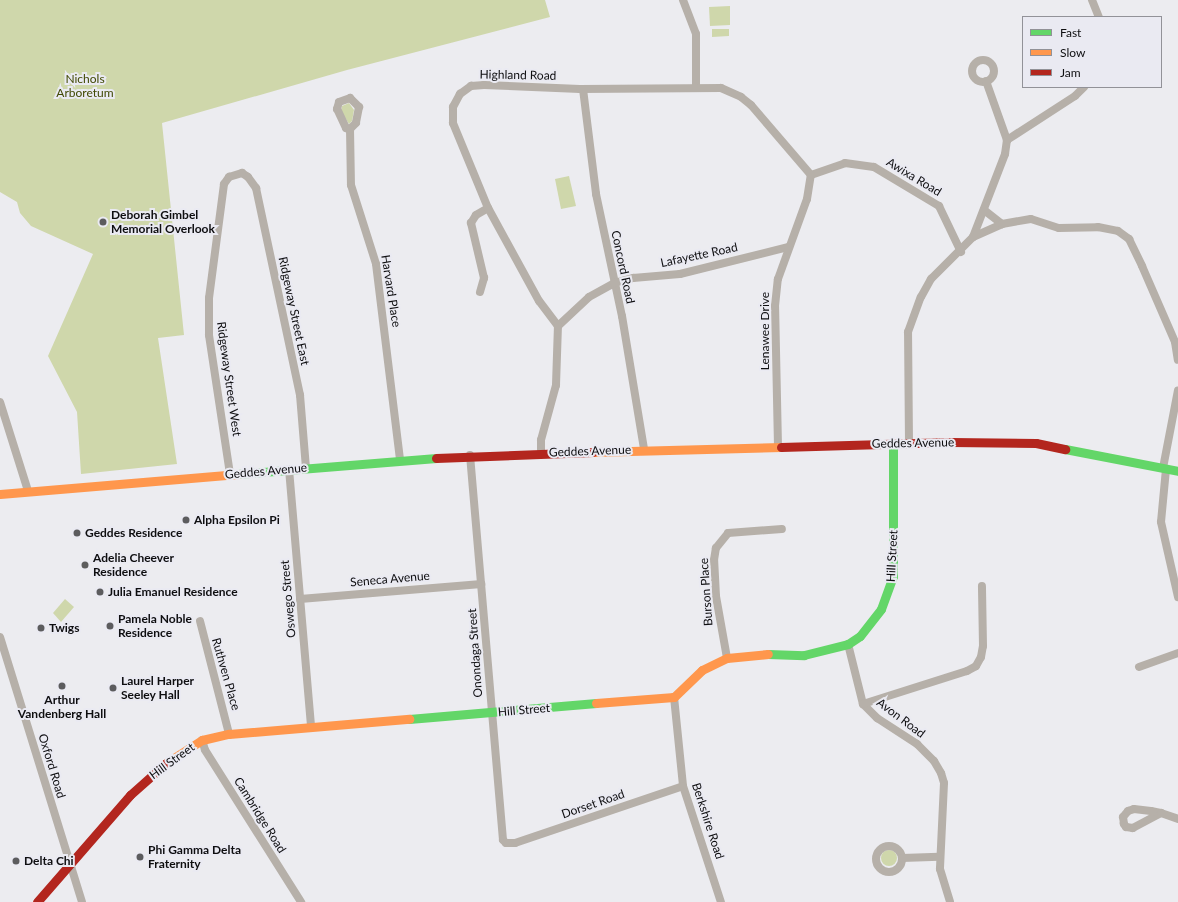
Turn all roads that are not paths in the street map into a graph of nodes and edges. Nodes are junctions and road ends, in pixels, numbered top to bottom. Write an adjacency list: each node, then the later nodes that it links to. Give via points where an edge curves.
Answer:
1 (683, 0): 5 (street, via 696,34)
2 (1092, 0): 3 (street)
3 (1099, 16)
4 (986, 81): 9 (street)
5 (696, 88): 7 (street, Highland Road); 11 (street, Highland Road, via 720,88 742,97)
6 (1083, 88): 9 (street)
7 (583, 89): 12 (street, Highland Road, via 477,85 460,94 453,107 453,123); 18 (street, Concord Road, via 594,181)
8 (350, 129): 30 (street, Harvard Place, via 352,185 376,264)
9 (1007, 140): 13 (street, via 1005,154)
10 (235, 174): 31 (street, Ridgeway Street East, via 248,176 256,188 300,395); 35 (street, Ridgeway Street West, via 224,184 209,298 209,335)
11 (811, 175): 16 (street, Lenawee Drive, via 807,199); 17 (street, Awixa Road, via 845,163 874,167 939,206)
12 (488, 208): 19 (street, via 476,215 471,223 484,278); 20 (street, Highland Road, via 539,301)
13 (984, 210): 14 (street); 15 (street)
14 (1002, 224): 15 (street); 21 (street, via 1031,219 1059,228 1118,231 1130,239 1175,342)
15 (973, 237): 17 (street)
16 (788, 247): 18 (street, Lafayette Road, via 680,274 633,278); 26 (street, Lenawee Drive, via 778,279 774,306)
17 (961, 252): 24 (street, via 931,280 913,314 908,332)
18 (614, 283): 20 (street, Lafayette Road, via 589,297); 27 (street, Concord Road)
19 (480, 292)
20 (558, 326): 28 (street, via 556,385 541,440)
21 (1178, 360)
22 (1178, 390): 32 (street)
23 (0, 402): 36 (street)
24 (909, 443): 25 (main road, Geddes Avenue); 32 (main road, Geddes Avenue, via 1036,443)
25 (893, 444): 26 (main road, Geddes Avenue); 45 (main road, Hill Street, via 893,576 881,609 860,636)
26 (778, 446): 27 (main road, Geddes Avenue)
27 (644, 449): 28 (main road, Geddes Avenue)
28 (541, 452): 29 (main road, Geddes Avenue)
29 (470, 455): 30 (main road, Geddes Avenue); 39 (street, Onondaga Street)
30 (400, 460): 31 (main road, Geddes Avenue)
31 (306, 468): 33 (main road, Geddes Avenue)
32 (1165, 468): 34 (main road, Geddes Avenue); 41 (street, via 1161,522)
33 (289, 469): 35 (main road, Geddes Avenue); 42 (street, Oswego Street)
34 (1178, 471)
35 (230, 474): 36 (main road, Geddes Avenue)
36 (28, 491): 37 (main road, Geddes Avenue)
37 (0, 494)
38 (782, 529): 47 (street, Burson Place, via 728,534 716,548 716,596)
39 (481, 584): 42 (street, Seneca Avenue); 51 (street, Onondaga Street)
40 (982, 586): 50 (street, via 983,646 976,666)
41 (1178, 598)
42 (300, 599): 52 (street, Oswego Street)
43 (200, 621): 53 (street, Ruthven Place)
44 (0, 637): 61 (street, Oxford Road)
45 (848, 644): 47 (main road, Hill Street, via 804,655 757,654); 50 (street, Avon Road)
46 (1178, 653): 48 (street)
47 (727, 658): 49 (main road, Hill Street, via 702,670)
48 (1138, 667)
49 (674, 697): 51 (main road, Hill Street); 55 (street, Berkshire Road)
50 (863, 704): 59 (street, Avon Road, via 876,718 917,744 934,761 940,773 944,783)
51 (491, 712): 52 (main road, Hill Street); 58 (street, Onondaga Street, via 502,836 506,843)
52 (311, 727): 53 (main road, Hill Street)
53 (229, 734): 54 (main road, Hill Street)
54 (202, 740): 61 (main road, Hill Street, via 168,761 149,778); 64 (street, Cambridge Road, via 205,750)
55 (683, 786): 58 (street, Dorset Road); 65 (street, Berkshire Road)
56 (1161, 813): 57 (street)
57 (1178, 819)
58 (510, 844)
59 (939, 857): 60 (street); 66 (street, Avon Road, via 942,880)
60 (902, 858)
61 (70, 863): 62 (main road, Hill Street); 63 (street, Oxford Road)
62 (37, 902)
63 (82, 902)
64 (300, 902)
65 (722, 902)
66 (950, 902)

